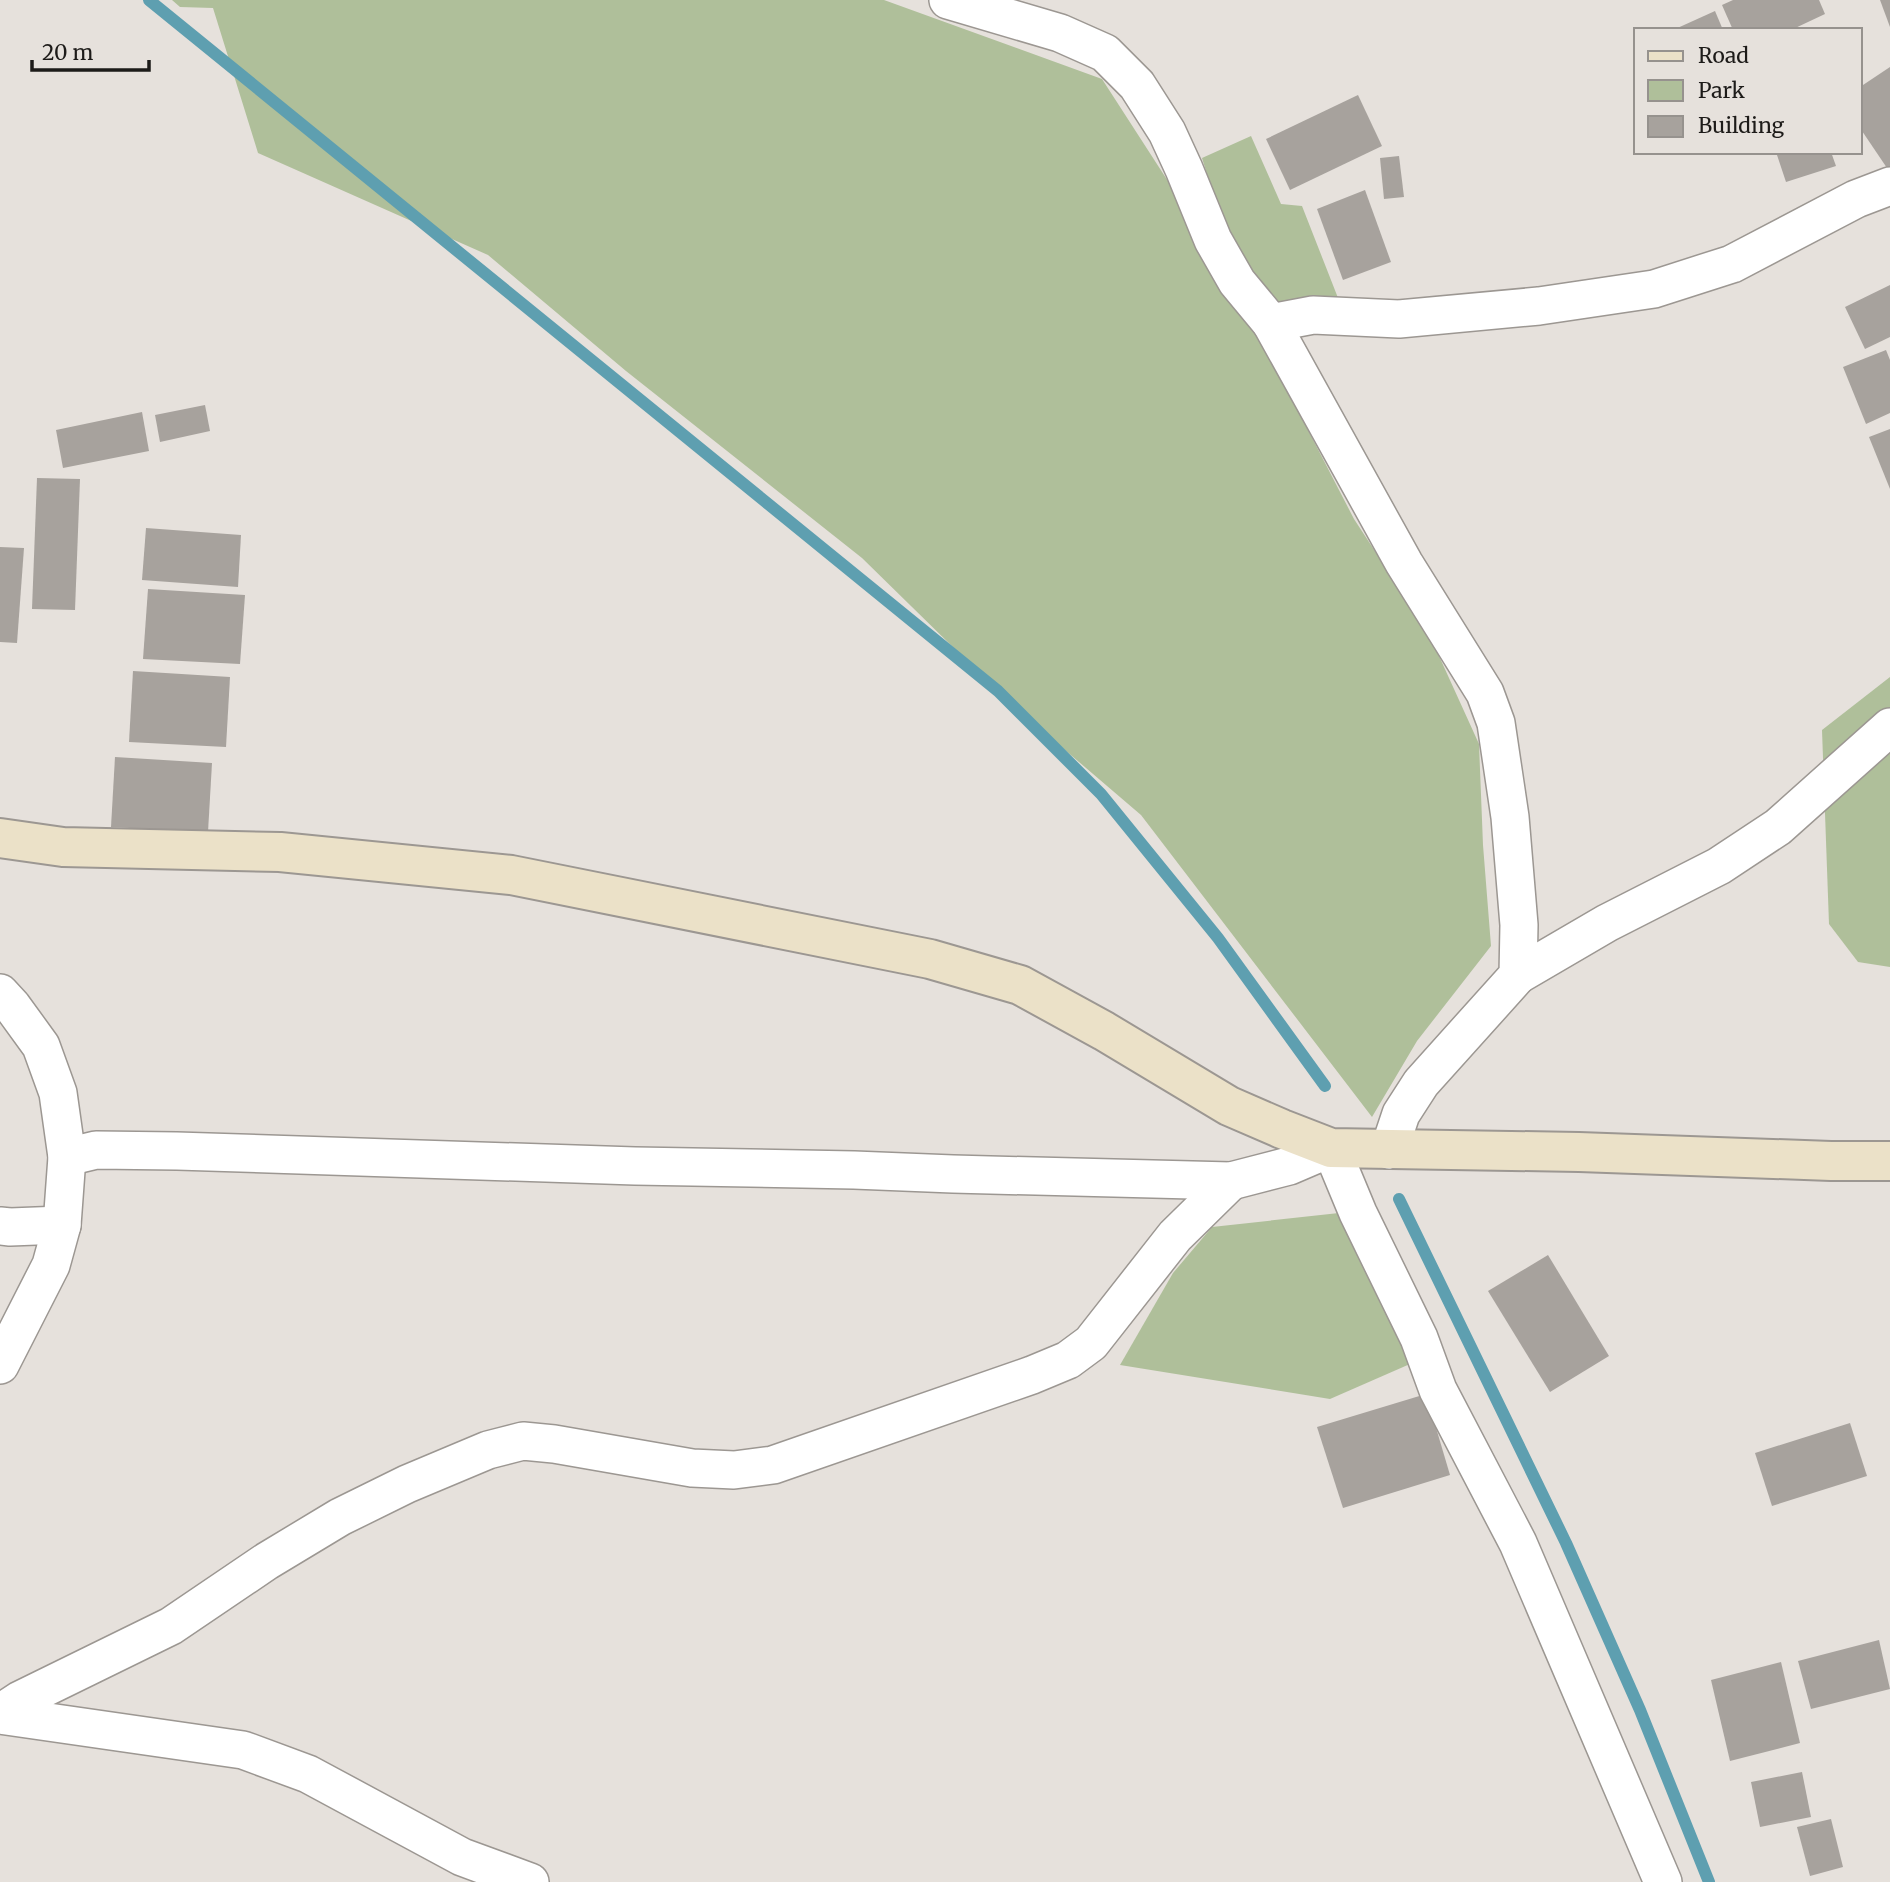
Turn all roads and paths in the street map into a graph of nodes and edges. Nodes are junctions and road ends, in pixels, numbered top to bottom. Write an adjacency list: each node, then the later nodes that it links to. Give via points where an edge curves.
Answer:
1 (948, 0): 3 (street, via 1060,33 1105,53 1137,85 1184,169 1213,240 1237,282)
2 (1890, 186): 3 (street, via 1732,264 1654,289 1412,318 1313,315)
3 (1271, 323): 6 (street, via 1404,563 1485,694 1496,723 1510,817 1519,925)
4 (1890, 727): 6 (street, via 1778,827 1719,866)
5 (0, 838): 8 (street, via 64,847 280,852 512,875 930,959 1020,985 1229,1106)
6 (1518, 975): 9 (street, via 1421,1083 1401,1114)
7 (0, 993): 10 (street, via 41,1046 58,1093)
8 (1331, 1148): 9 (street); 12 (street, via 1289,1166); 18 (street, via 1419,1338 1438,1390 1518,1544)
9 (1389, 1150): 11 (street)
10 (67, 1157): 12 (street, via 96,1150 177,1151); 13 (street)
11 (1890, 1161)
12 (1231, 1181): 16 (street, via 1175,1236 1091,1343 1068,1360 773,1465 734,1470 692,1468 523,1441 488,1450 340,1517 171,1626)
13 (62, 1225): 14 (street); 15 (street, via 51,1265)
14 (0, 1226)
15 (0, 1365)
16 (0, 1714): 17 (street, via 243,1750 308,1774 462,1857)
17 (530, 1882)
18 (1663, 1882)

